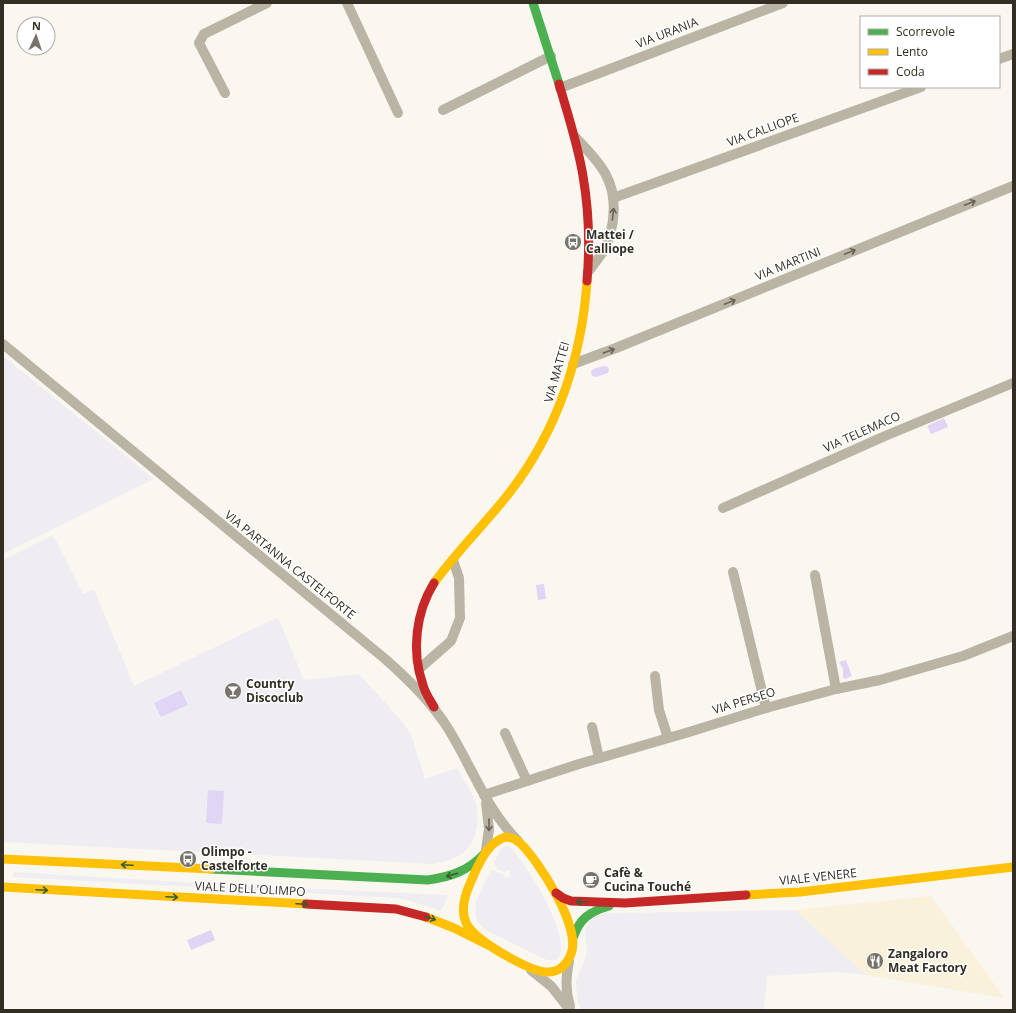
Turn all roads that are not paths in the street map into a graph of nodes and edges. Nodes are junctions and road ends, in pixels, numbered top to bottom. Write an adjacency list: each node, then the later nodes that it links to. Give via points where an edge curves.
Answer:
1 (267, 3): 10 (street, via 204,34 199,43)
2 (347, 3): 12 (street)
3 (533, 3): 6 (street, VIA MATTEI)
4 (783, 3): 8 (street, VIA URANIA)
5 (1013, 54): 7 (street)
6 (551, 56): 8 (street, VIA MATTEI); 11 (street)
7 (1000, 59)
8 (560, 88): 13 (street, VIA MATTEI)
9 (918, 88): 15 (street, VIA CALLIOPE)
10 (225, 93)
11 (443, 110)
12 (398, 113)
13 (575, 136): 15 (street, via 606,176); 16 (street, VIA MATTEI, via 587,205)
14 (1013, 186): 18 (street, VIA MARTINI, one-way to 14)
15 (613, 198): 16 (street, one-way to 15, via 604,250 609,236)
16 (587, 274): 18 (street, VIA MATTEI, via 582,321)
17 (3, 344): 28 (street, VIA PARTANNA CASTELFORTE, via 384,658)
18 (573, 364): 21 (street, VIA MATTEI, via 556,416 541,447 503,501)
19 (1013, 383): 20 (street, VIA TELEMACO)
20 (723, 508)
21 (453, 560): 25 (street, VIA MATTEI, via 424,600 417,631); 25 (street, via 459,578 460,618 451,641)
22 (733, 572): 29 (street)
23 (815, 575): 27 (street)
24 (1013, 636): 27 (street, VIA PERSEO, via 963,656)
25 (419, 669): 28 (street, VIA MATTEI, via 422,683)
26 (655, 676): 32 (street, via 659,710)
27 (836, 690): 29 (street, VIA PERSEO)
28 (434, 707): 35 (street, VIA PARTANNA CASTELFORTE, via 459,746)
29 (766, 708): 32 (street, VIA PERSEO)
30 (592, 727): 33 (street)
31 (505, 733): 34 (street)
32 (668, 738): 33 (street, VIA PERSEO)
33 (599, 758): 34 (street, VIA PERSEO)
34 (527, 781): 35 (street, VIA PERSEO)
35 (484, 795): 36 (street, VIA PARTANNA CASTELFORTE); 37 (street, one-way to 37, via 489,823)
36 (519, 842): 37 (street, via 509,837 501,838 490,845); 41 (street)
37 (484, 854): 38 (street, VIALE DELL'OLIMPO, one-way to 38, via 462,872 442,878 412,880); 44 (street, via 466,895 464,914 470,929)
38 (3, 858)
39 (1013, 867): 42 (street, VIALE VENERE, via 800,892)
40 (3, 887): 44 (street, VIALE DELL'OLIMPO, one-way to 44, via 396,909 438,920)
41 (556, 893): 42 (street, VIALE VENERE, one-way to 41, via 571,901); 43 (street, via 566,913)
42 (625, 903): 43 (street, VIALE VENERE, via 598,909 586,915 578,925)
43 (573, 938): 46 (street)
44 (488, 945): 45 (street)
45 (518, 961): 46 (street, via 546,972 557,970); 47 (street, via 551,986)
46 (569, 961): 47 (street, via 566,990)
47 (571, 1010)

